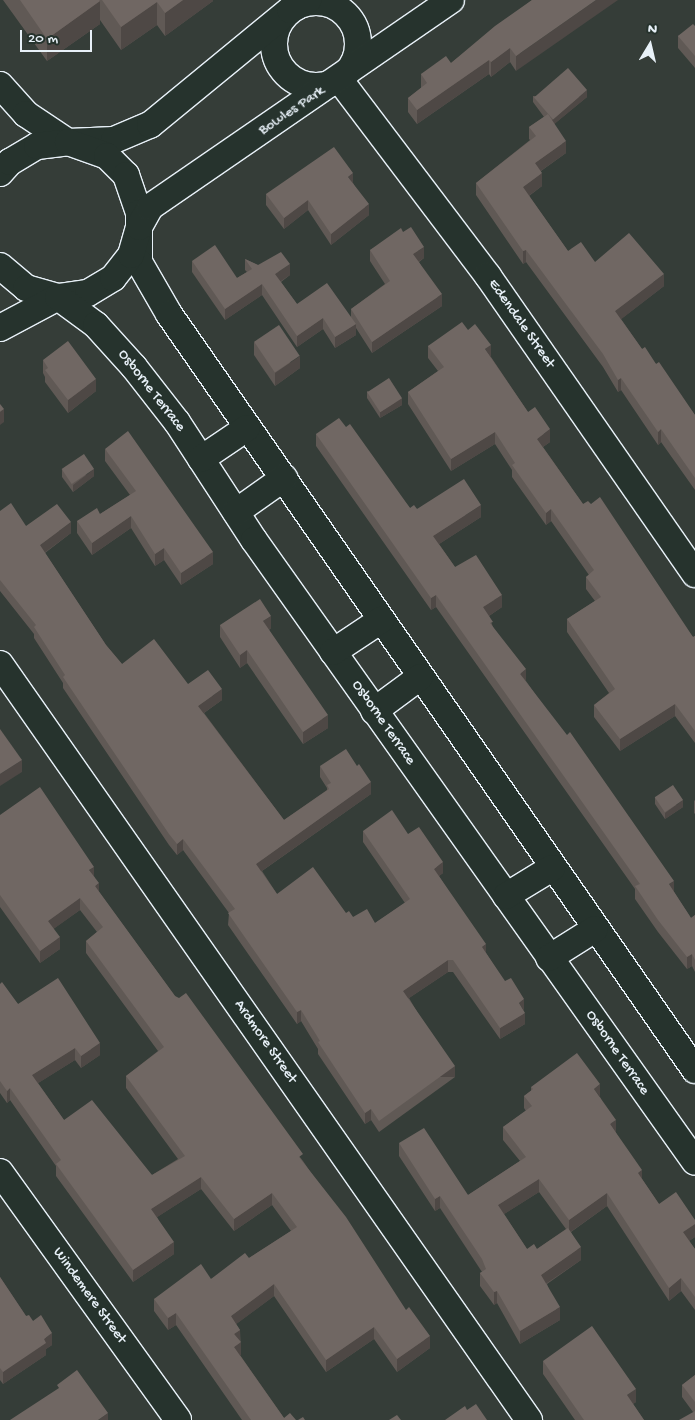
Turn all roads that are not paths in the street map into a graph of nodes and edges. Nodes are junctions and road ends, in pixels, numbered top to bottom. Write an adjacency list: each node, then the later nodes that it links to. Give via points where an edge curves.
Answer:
1 (451, 0): 3 (street, Bowles Park)
2 (294, 3): 3 (street, via 319,1 334,5 355,26 359,40 357,56); 3 (street, via 281,21 274,48 286,73 311,85 326,85); 5 (street, Bowles Park, via 150,125 114,140)
3 (339, 79): 7 (street, Bowles Park, via 150,208); 15 (street, Edendale Street, via 488,276)
4 (0, 85): 5 (street, via 26,114)
5 (68, 142): 6 (street, Bowles Park, via 38,146 10,162); 7 (street, Bowles Park, via 94,149 121,170 137,200)
6 (0, 173)
7 (140, 227): 9 (street, Bowles Park, via 131,255 113,278 88,293); 11 (street, via 139,262 169,314)
8 (0, 266): 9 (street, Bowles Park, via 26,288)
9 (58, 297): 10 (street, Bowles Park); 12 (street, Osborne Terrace, via 96,324 128,360 177,422)
10 (0, 328)
11 (248, 428): 12 (street); 13 (street)
12 (201, 459): 14 (street, Osborne Terrace)
13 (284, 478): 14 (street); 16 (street)
14 (236, 512): 17 (street, Osborne Terrace)
15 (695, 574)
16 (381, 620): 17 (street); 19 (street)
17 (333, 652): 20 (street, Osborne Terrace)
18 (0, 664): 29 (street, Ardmore Street)
19 (420, 677): 20 (street); 21 (street)
20 (374, 711): 22 (street, Osborne Terrace)
21 (552, 868): 22 (street); 23 (street)
22 (506, 896): 24 (street, Osborne Terrace)
23 (595, 929): 24 (street); 25 (street)
24 (549, 958): 26 (street, Osborne Terrace)
25 (695, 1070)
26 (692, 1152)
27 (0, 1172): 28 (street, Windemere Street)
28 (178, 1420)
29 (529, 1420)

